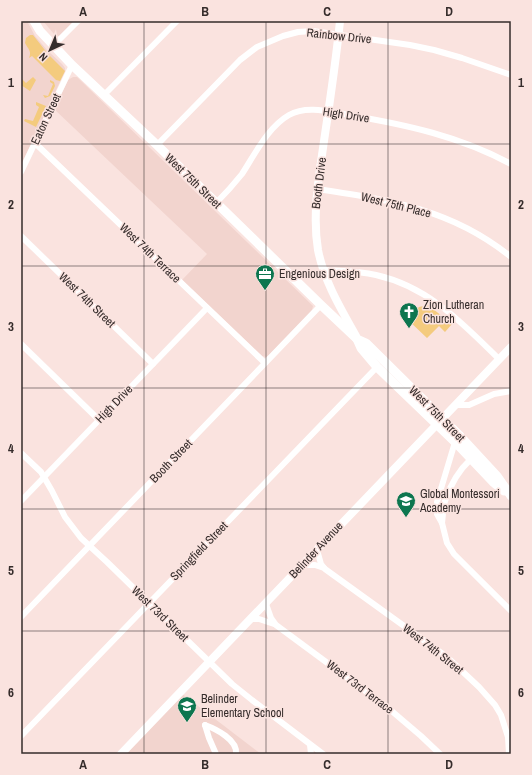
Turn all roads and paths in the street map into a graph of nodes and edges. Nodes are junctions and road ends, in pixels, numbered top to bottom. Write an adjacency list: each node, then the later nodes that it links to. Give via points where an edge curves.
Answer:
1 (34, 21): 6 (main road, West 75th Street)
2 (78, 21): 6 (street)
3 (177, 21): 9 (street)
4 (340, 21): 5 (street, Booth Drive)
5 (339, 34): 8 (street, Rainbow Drive, via 434,50); 10 (street, Booth Drive); 12 (street, Rainbow Drive, via 298,32 257,47 240,60)
6 (53, 46): 7 (main road, West 75th Street)
7 (72, 65): 9 (main road, West 75th Street); 11 (street, Eaton Street)
8 (511, 75)
9 (104, 95): 12 (main road, West 75th Street)
10 (329, 112): 13 (street, High Drive, via 432,132 471,145); 15 (street, Booth Drive); 16 (street, High Drive, via 301,111 283,120 272,130 232,186)
11 (35, 143): 14 (street, Eaton Street); 21 (street, West 74th Terrace)
12 (157, 145): 16 (main road, West 75th Street)
13 (511, 164)
14 (21, 172)
15 (317, 189): 18 (street, West 75th Place, via 389,200 436,214 471,230); 19 (street, Booth Drive, via 316,234)
16 (216, 203): 20 (main road, West 75th Street)
17 (21, 236): 27 (street, West 74th Street)
18 (511, 257)
19 (324, 270): 22 (street, Booth Drive); 25 (street, via 378,275 412,287 456,317)
20 (321, 305): 22 (main road, West 75th Street); 26 (street, Booth Street)
21 (207, 308): 26 (street, West 74th Terrace); 27 (street, High Drive)
22 (357, 338): 28 (main road, West 75th Street); 32 (main road, West 75th Street, via 366,343)
23 (21, 344): 31 (street)
24 (511, 347): 25 (street, Belinder Avenue)
25 (499, 360): 30 (street, Belinder Avenue)
26 (265, 363): 40 (street, Booth Street)
27 (153, 364): 31 (street, High Drive)
28 (377, 366): 32 (main road, West 75th Street); 44 (street, Springfield Street)
29 (511, 391): 30 (street, via 494,394 469,405)
30 (457, 405): 32 (street, Belinder Avenue)
31 (99, 420): 36 (street, High Drive)
32 (440, 422): 33 (main road, West 75th Street); 37 (main road, West 75th Street, via 497,476); 41 (street, Belinder Avenue)
33 (455, 442): 35 (main road, West 75th Street); 39 (street, via 438,494 437,514)
34 (21, 453): 36 (street, West 73rd Street)
35 (471, 459): 37 (main road, West 75th Street); 39 (street, via 458,474 449,492)
36 (44, 478): 38 (street, High Drive); 40 (street, West 73rd Street, via 71,527)
37 (511, 496)
38 (21, 501)
39 (442, 523): 46 (street, via 447,543 454,554)
40 (89, 546): 44 (street, West 73rd Street); 47 (street, Booth Street)
41 (317, 550): 42 (street, Belinder Avenue); 43 (street, West 74th Street, via 321,564)
42 (302, 565): 43 (street, West 74th Street); 45 (street, Belinder Avenue)
43 (325, 568): 59 (street, West 74th Street, via 442,654 480,687 501,715)
44 (149, 603): 50 (street, West 73rd Street); 51 (street, Springfield Street)
45 (266, 604): 48 (street, Belinder Avenue); 49 (street, West 73rd Terrace)
46 (511, 611)
47 (21, 617)
48 (252, 619): 49 (street, West 73rd Terrace); 50 (street, Belinder Avenue)
49 (276, 625): 58 (street, West 73rd Terrace, via 387,707)
50 (209, 661): 52 (street, West 73rd Street, via 252,700); 53 (street, Belinder Avenue)
51 (21, 736)
52 (310, 745): 56 (street); 57 (street, West 73rd Street)
53 (121, 754)
54 (216, 754): 55 (street, via 205,725 232,743 236,748)
55 (236, 754)
56 (311, 754)
57 (323, 754)
58 (440, 754)
59 (510, 754)

